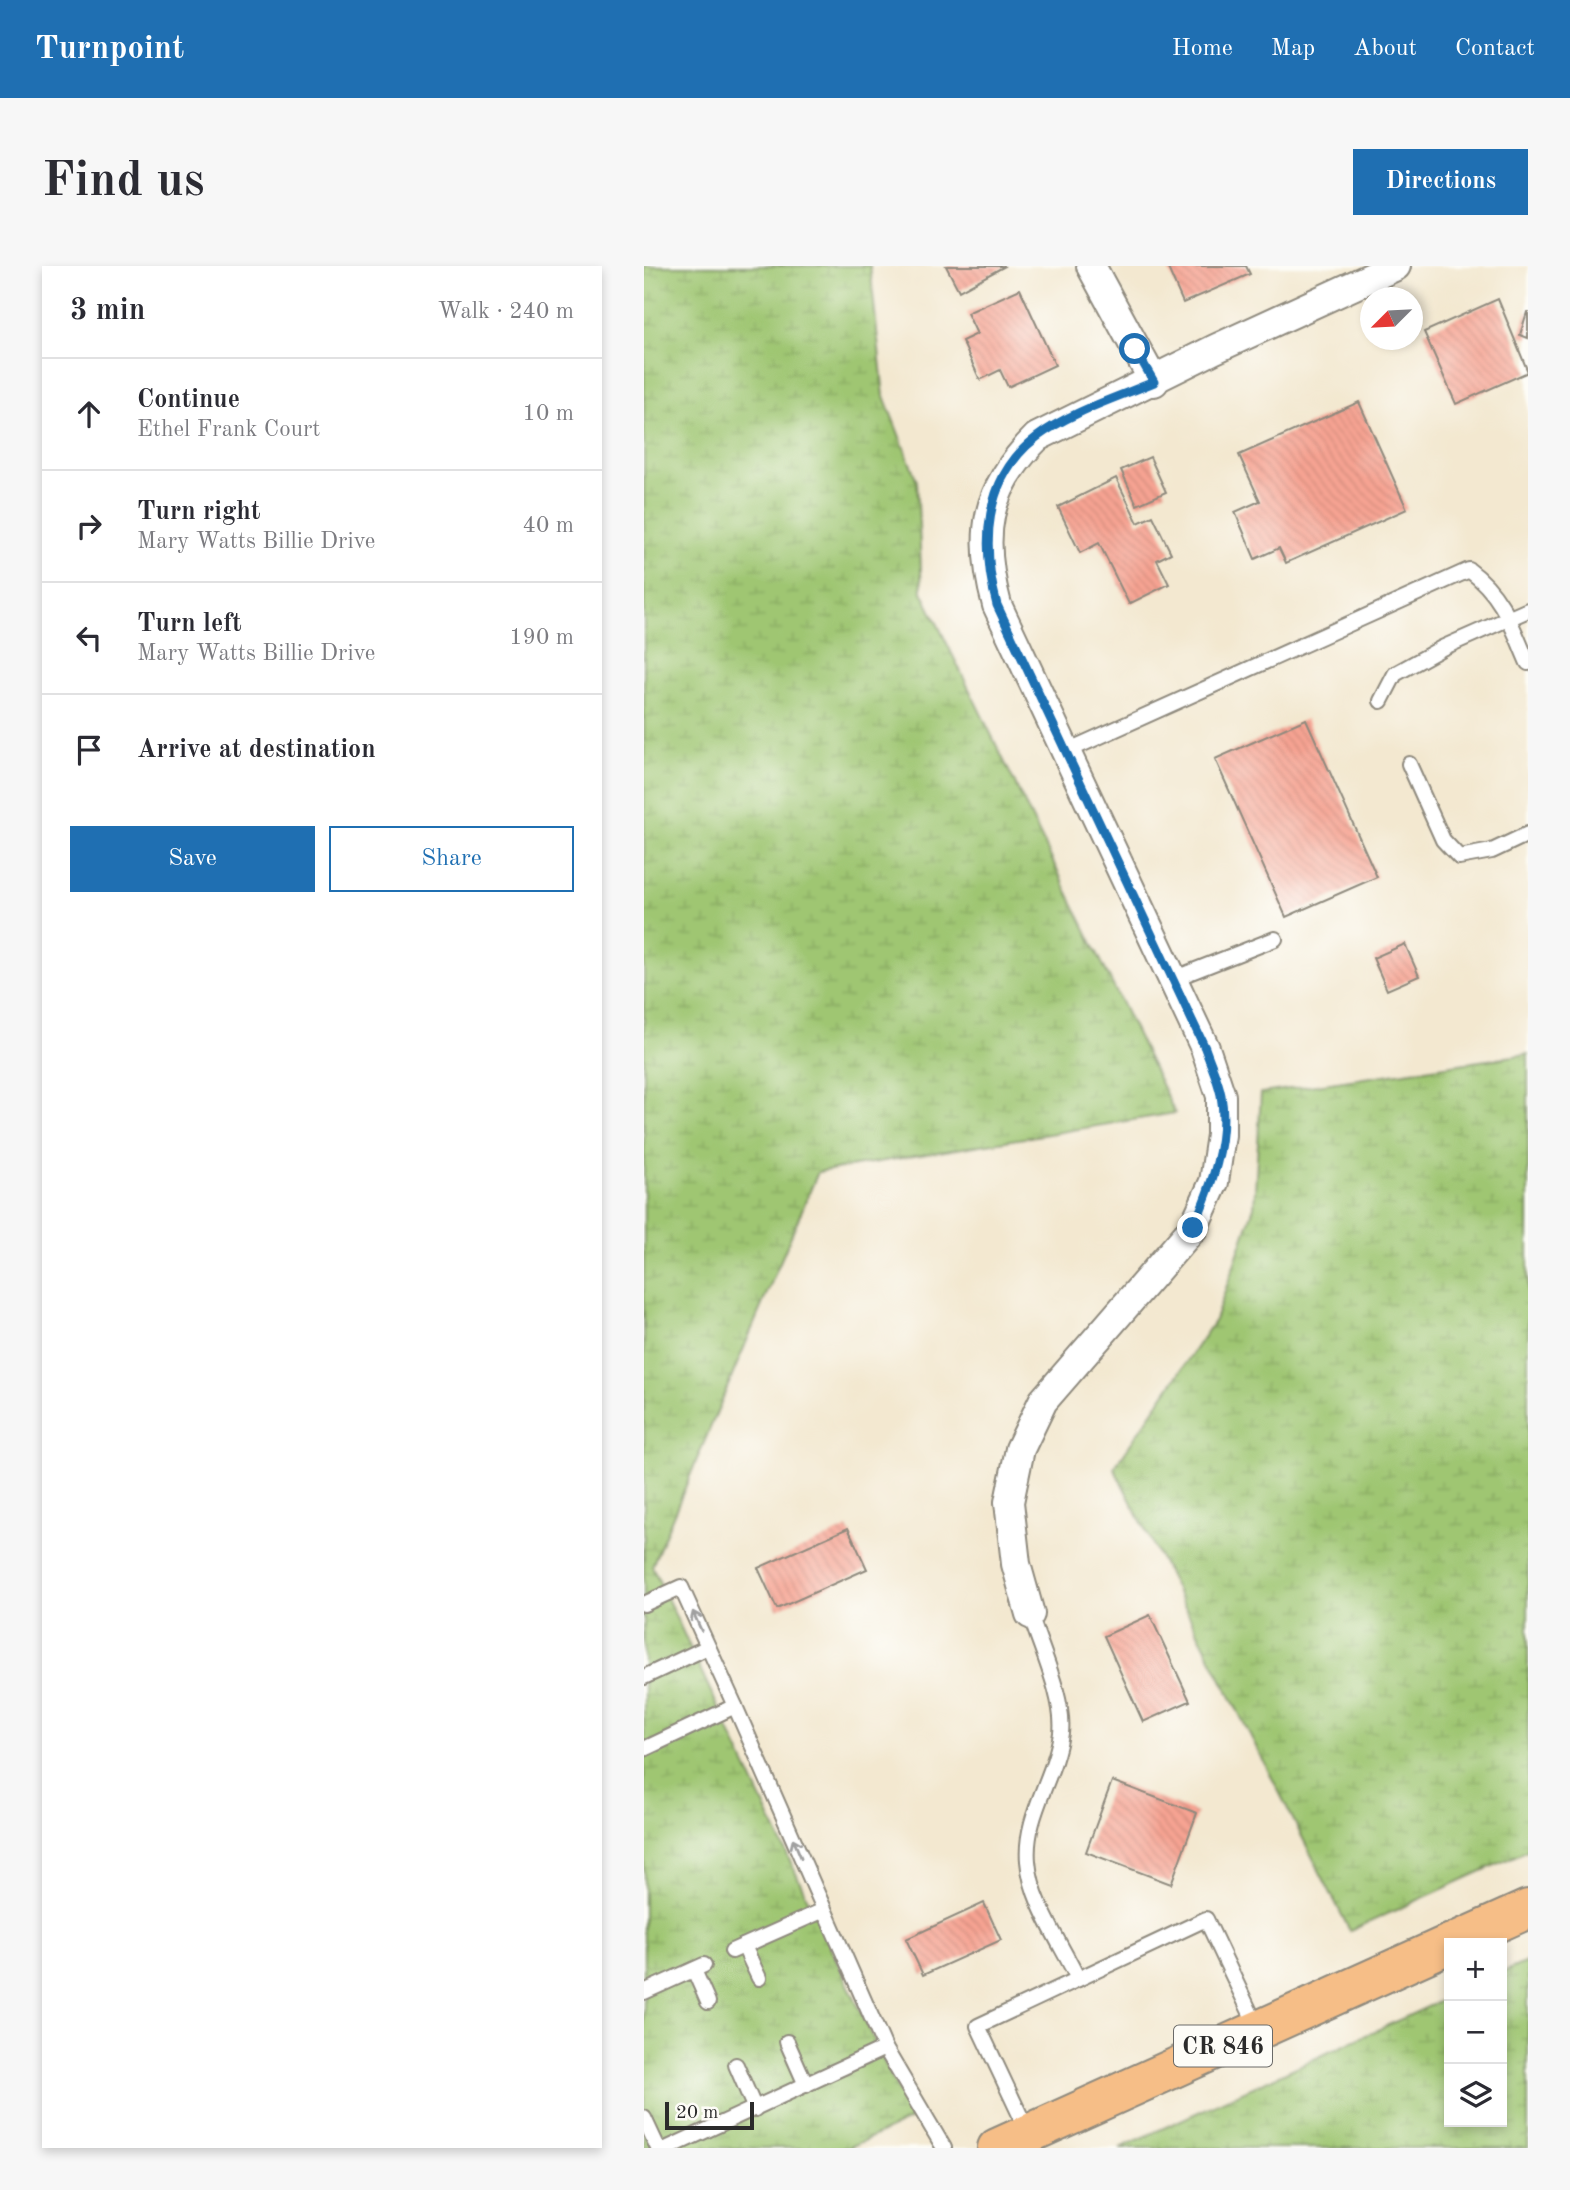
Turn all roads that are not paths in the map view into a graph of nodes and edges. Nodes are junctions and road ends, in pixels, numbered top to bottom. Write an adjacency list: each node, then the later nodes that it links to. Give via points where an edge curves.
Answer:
1 (1091, 266): 3 (street)
2 (1396, 266): 3 (street)
3 (1154, 382): 8 (street, via 1037,437 1014,460 986,524 988,571 997,605)
4 (1528, 610): 5 (lane)
5 (1509, 619): 6 (lane); 7 (lane, via 1395,674); 8 (lane, via 1490,585 1469,570)
6 (1528, 663)
7 (1381, 701)
8 (1067, 751): 12 (street)
9 (1409, 764): 10 (lane, via 1443,839 1459,857 1492,851)
10 (1528, 834)
11 (1275, 939): 12 (lane)
12 (1173, 979): 14 (street, via 1221,1096 1214,1182 1193,1228 1043,1401 1020,1449 1009,1502 1016,1564)
13 (644, 1604): 15 (lane, one-way to 13, via 681,1587)
14 (1030, 1614): 24 (lane, via 1059,1705 1061,1731 1030,1826 1028,1861 1033,1887)
15 (708, 1647): 16 (lane); 17 (lane)
16 (644, 1676)
17 (735, 1706): 18 (lane); 20 (lane, one-way to 17)
18 (644, 1749)
19 (1528, 1909): 21 (main road, CR 846)
20 (824, 1910): 23 (lane, via 738,1949); 29 (lane)
21 (1463, 1938)
22 (1444, 1947): 27 (main road, CR 846)
23 (759, 1978)
24 (1079, 1979): 27 (lane, via 1206,1919); 34 (lane, via 978,2026)
25 (644, 1992): 26 (lane, via 699,1968)
26 (708, 2002)
27 (1258, 2031): 34 (main road, CR 846)
28 (787, 2042): 31 (lane)
29 (885, 2048): 31 (lane); 37 (lane)
30 (736, 2065): 32 (lane)
31 (806, 2085): 32 (lane)
32 (755, 2109): 36 (lane)
33 (644, 2118): 35 (lane)
34 (1013, 2141)
35 (658, 2148)
36 (668, 2148)
37 (944, 2148)

